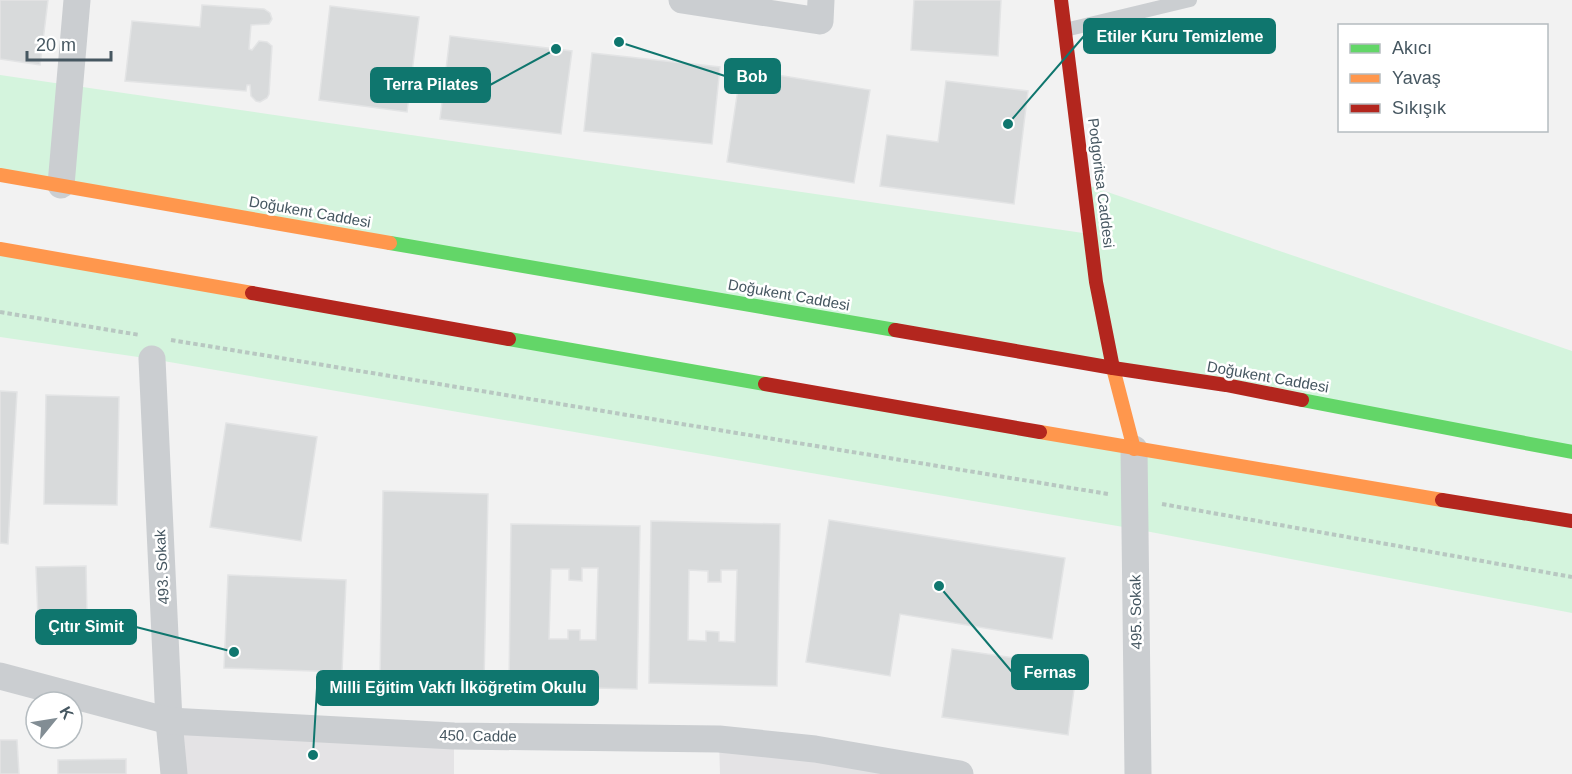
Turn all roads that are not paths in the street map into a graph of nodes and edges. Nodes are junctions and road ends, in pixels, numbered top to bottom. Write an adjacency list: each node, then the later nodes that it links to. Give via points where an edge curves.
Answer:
1 (77, 0): 8 (street)
2 (682, 0): 3 (street, via 820,21)
3 (821, 0)
4 (1061, 0): 6 (main road, Podgoritsa Caddesi)
5 (1190, 0): 6 (lane)
6 (1065, 30): 11 (main road, Podgoritsa Caddesi, via 1096,282)
7 (0, 175): 8 (main road, Doğukent Caddesi)
8 (61, 185): 11 (main road, Doğukent Caddesi)
9 (0, 249): 12 (main road)
10 (153, 344): 16 (street, 493. Sokak)
11 (1113, 369): 12 (main road, Podgoritsa Caddesi); 13 (main road, Doğukent Caddesi, via 1226,385)
12 (1134, 449): 14 (main road); 19 (street, 495. Sokak)
13 (1572, 452)
14 (1572, 521)
15 (0, 676): 16 (street, 450. Cadde)
16 (169, 722): 17 (street, 493. Sokak); 18 (street, 450. Cadde, via 454,736 719,740 815,749)
17 (174, 774)
18 (960, 774)
19 (1138, 774)

